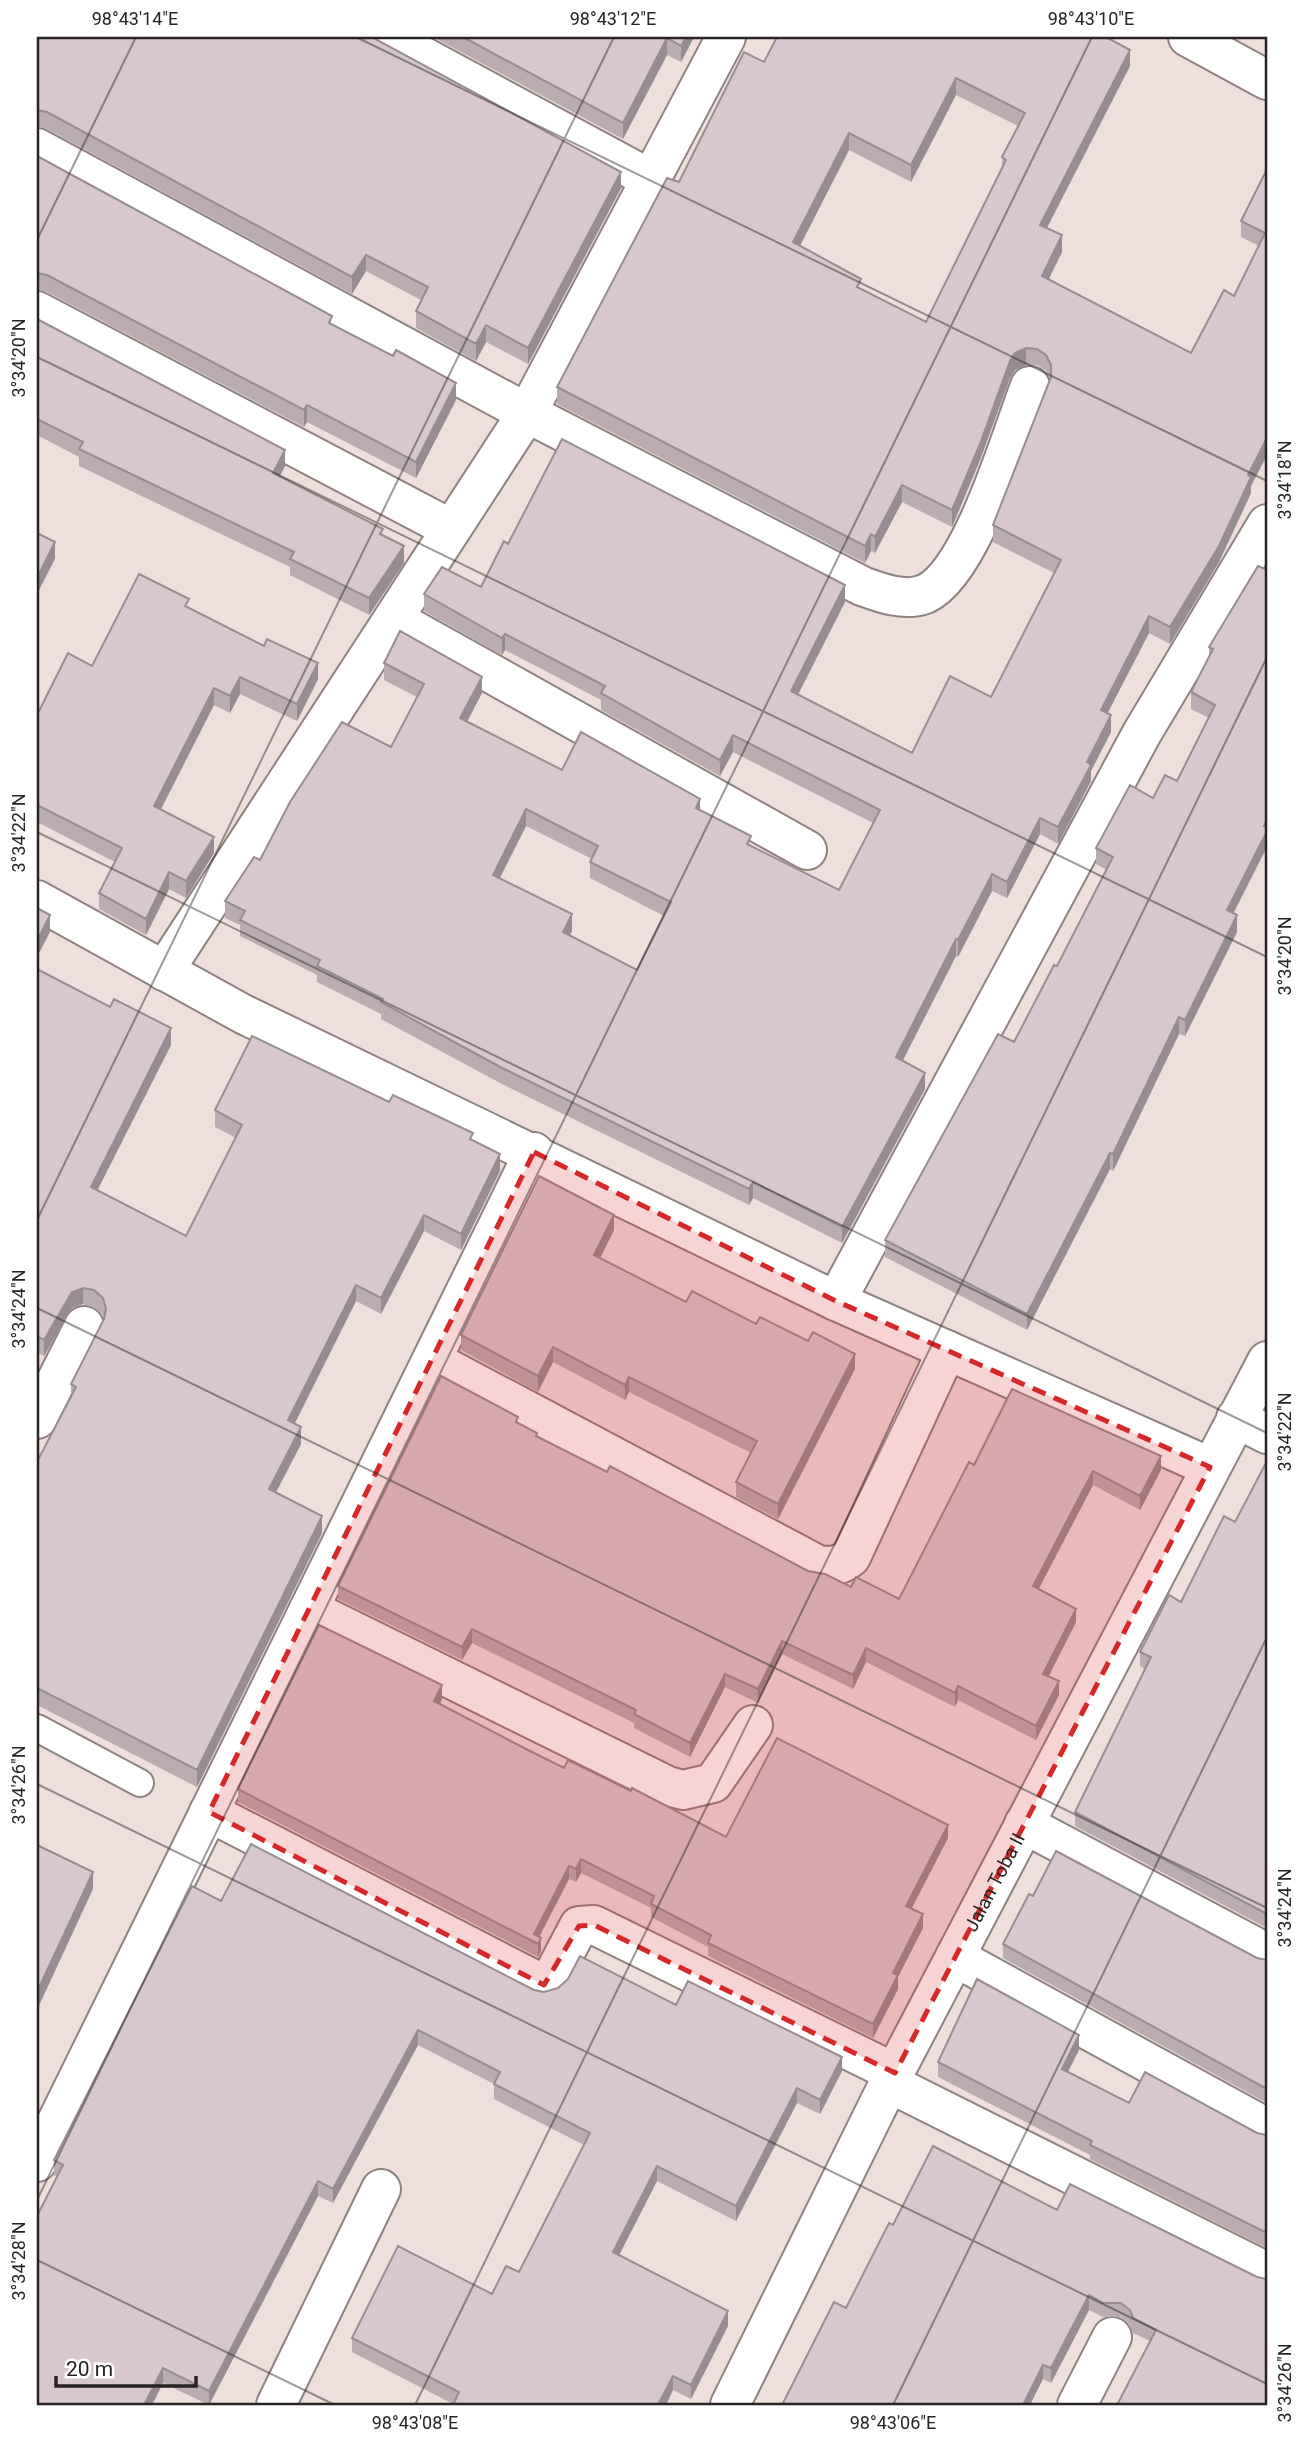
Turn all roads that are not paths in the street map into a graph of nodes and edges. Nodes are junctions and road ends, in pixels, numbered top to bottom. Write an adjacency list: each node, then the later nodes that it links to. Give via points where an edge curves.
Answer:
1 (387, 37): 6 (street)
2 (726, 37): 6 (street)
3 (1188, 37): 4 (street)
4 (1267, 80)
5 (37, 148): 9 (street)
6 (652, 180): 9 (street)
7 (37, 311): 11 (street)
8 (1030, 386): 9 (street, via 968,548 944,581 923,594 892,597 862,586)
9 (527, 413): 11 (street)
10 (1267, 524): 17 (street, via 1142,733)
11 (451, 529): 12 (street)
12 (394, 619): 13 (street); 15 (street)
13 (807, 850)
14 (37, 900): 15 (street)
15 (164, 971): 16 (street, via 243,1014)
16 (534, 1152): 17 (street); 20 (street)
17 (836, 1301): 19 (street)
18 (84, 1326): 22 (street)
19 (947, 1350): 20 (street, via 851,1557 829,1567); 24 (street)
20 (432, 1360): 25 (street)
21 (1267, 1361): 23 (street, Jalan Toba II)
22 (37, 1419)
23 (1252, 1426): 24 (street, Jalan Toba II)
24 (1210, 1467): 30 (street, Jalan Toba II)
25 (309, 1609): 26 (street, via 676,1788 700,1789 713,1783); 29 (street)
26 (753, 1725)
27 (37, 1728): 28 (lane)
28 (141, 1783)
29 (209, 1812): 33 (street, via 544,1985 579,1926 594,1925); 35 (street)
30 (1024, 1825): 31 (street); 32 (street, Jalan Toba II)
31 (1267, 1953)
32 (955, 1957): 33 (street, Jalan Toba II); 34 (street)
33 (892, 2078): 37 (street); 40 (street, Jalan Toba II)
34 (1267, 2129)
35 (37, 2162)
36 (381, 2189): 39 (street)
37 (1267, 2272)
38 (1112, 2337): 41 (street)
39 (276, 2405)
40 (730, 2405)
41 (1077, 2405)

